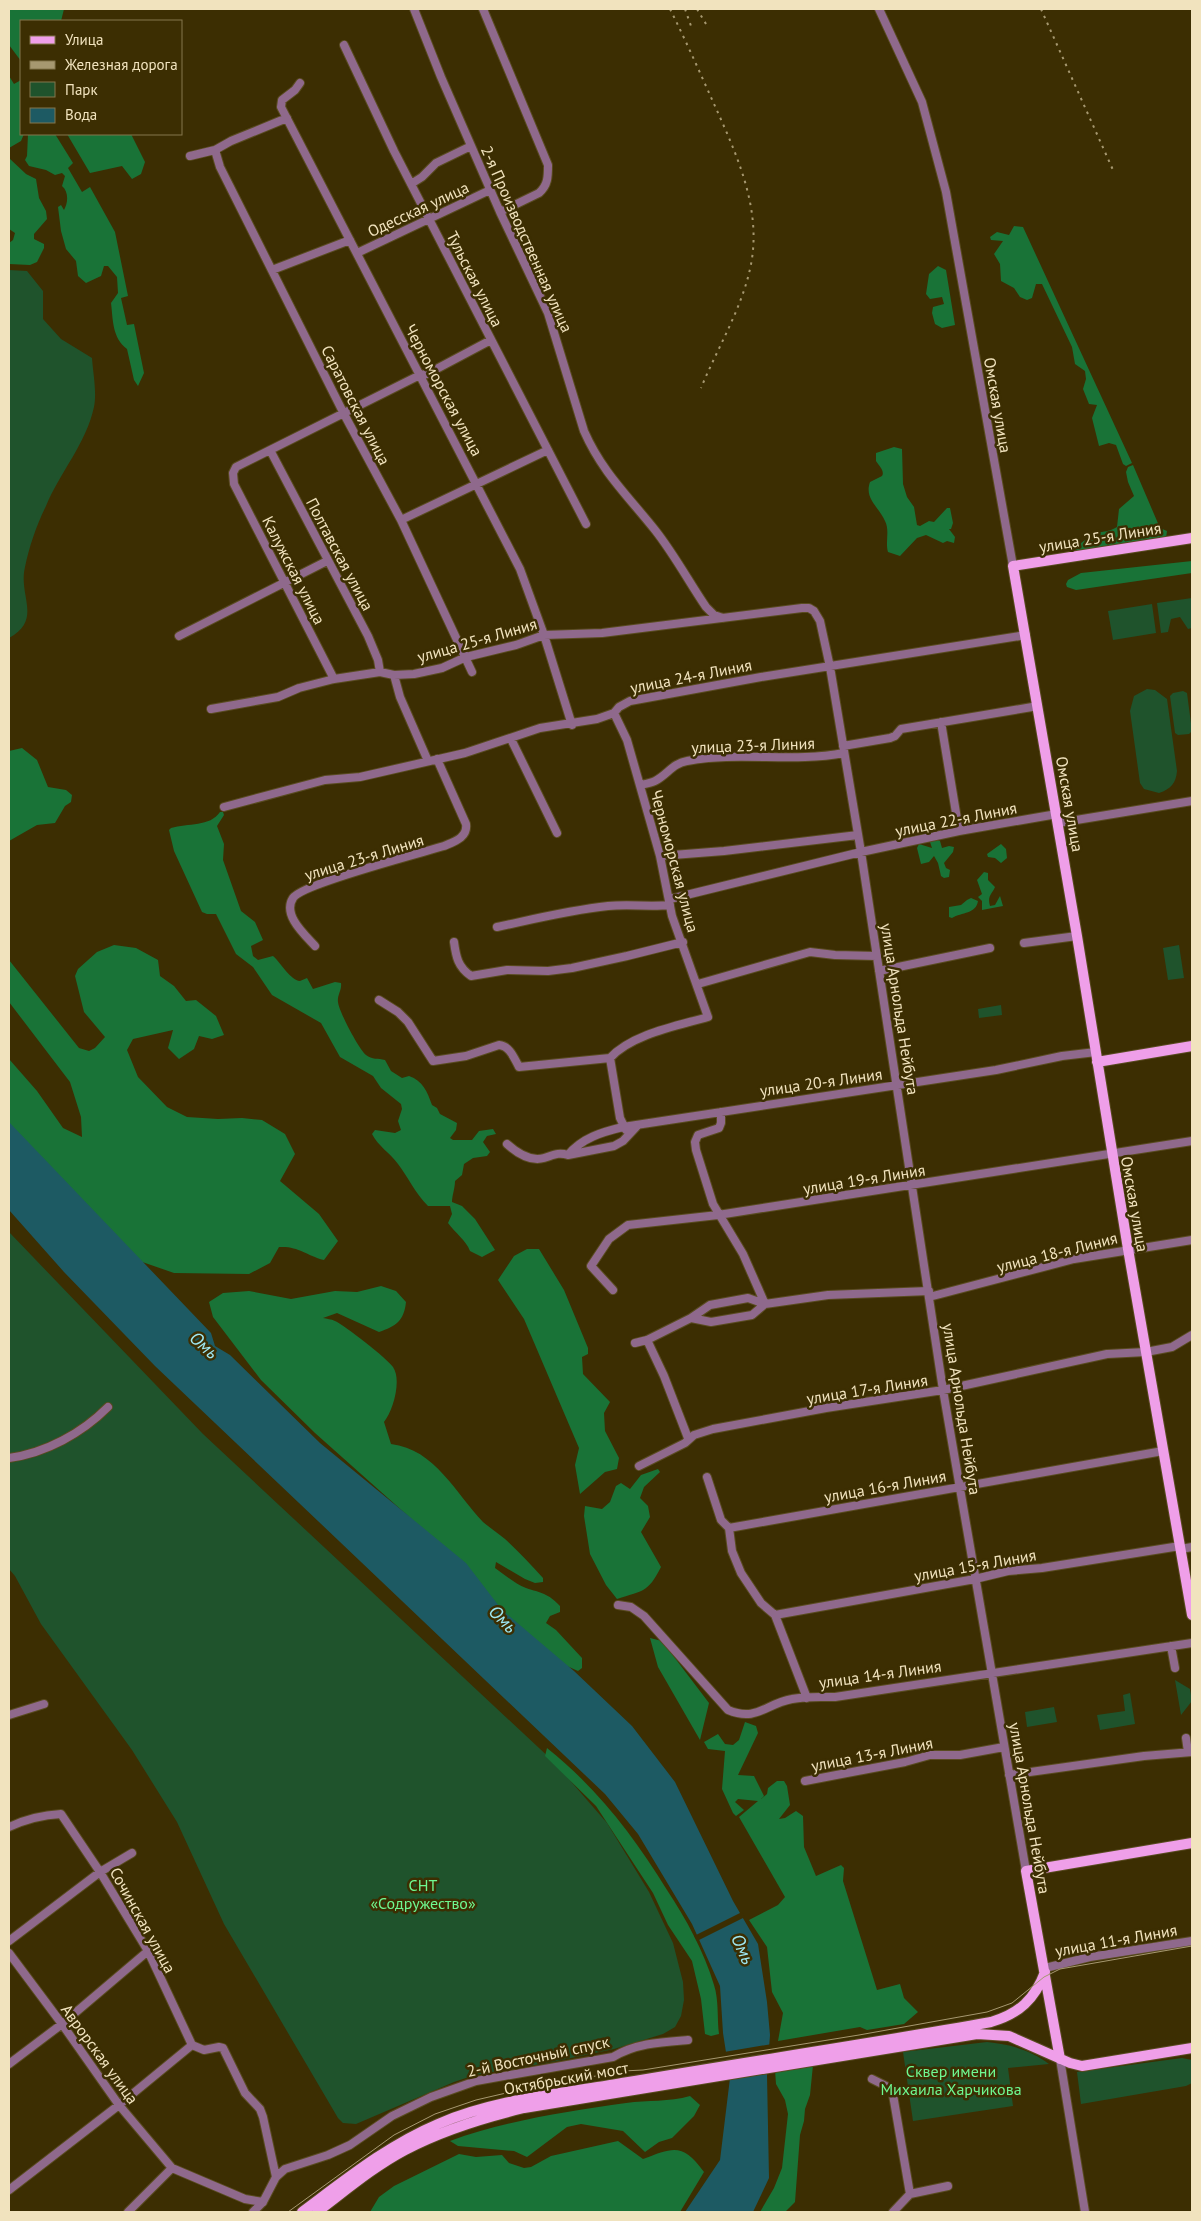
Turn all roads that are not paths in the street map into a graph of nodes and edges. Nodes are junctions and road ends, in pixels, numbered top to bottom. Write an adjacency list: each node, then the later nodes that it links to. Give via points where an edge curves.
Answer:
1 (414, 9): 7 (street, 2-я Производственная улица)
2 (483, 9): 12 (street, via 548,165 544,189)
3 (879, 9): 27 (street, Омская улица, via 914,81 936,149)
4 (344, 45): 10 (street, Тульская улица)
5 (300, 83): 6 (street, Черноморская улица, via 282,100)
6 (287, 118): 8 (street); 14 (street, Черноморская улица)
7 (471, 146): 10 (street, via 436,163); 11 (street, 2-я Производственная улица)
8 (216, 150): 9 (street); 16 (street, Саратовская улица, via 220,168)
9 (190, 156)
10 (411, 184): 13 (street, Тульская улица)
11 (490, 190): 12 (street, 2-я Производственная улица); 13 (street, Одесская улица)
12 (500, 212): 30 (street, 2-я Производственная улица, via 548,313 591,448 608,474 656,530 706,607)
13 (429, 219): 15 (street, Одесская улица); 17 (street, Тульская улица)
14 (350, 240): 15 (street, Черноморская улица); 16 (street, Одесская улица)
15 (357, 253): 18 (street, Черноморская улица)
16 (272, 270): 19 (street, Саратовская улица)
17 (492, 340): 18 (street, via 428,374); 21 (street, Тульская улица)
18 (420, 375): 19 (street); 22 (street, Черноморская улица)
19 (344, 414): 20 (street); 23 (street, Саратовская улица)
20 (270, 450): 26 (street, Полтавская улица); 28 (street, Калужская улица, via 236,467 234,484)
21 (548, 450): 22 (street); 24 (street, Тульская улица)
22 (478, 485): 23 (street); 31 (street, Черноморская улица, via 520,569)
23 (401, 520): 34 (street, Саратовская улица)
24 (586, 524)
25 (1192, 538): 27 (main road, улица 25-я Линия)
26 (328, 561): 28 (street); 36 (street, Полтавская улица, via 368,636)
27 (1013, 566): 32 (main road, Омская улица)
28 (285, 583): 33 (street); 39 (street, Калужская улица)
29 (814, 611): 30 (street, улица 25-я Линия, via 802,608); 35 (street, улица Арнольда Нейбута, via 820,621)
30 (725, 619): 31 (street, улица 25-я Линия, via 602,633)
31 (544, 634): 34 (street, улица 25-я Линия, via 516,645); 44 (street, Черноморская улица)
32 (1026, 635): 35 (street, улица 24-я Линия); 40 (main road, Омская улица)
33 (179, 636)
34 (466, 657): 37 (street, Саратовская улица); 38 (street, улица 25-я Линия, via 442,668)
35 (830, 667): 42 (street, улица 24-я Линия, via 630,701); 46 (street, улица Арнольда Нейбута)
36 (380, 672): 38 (street, улица 25-я Линия); 39 (street, улица 25-я Линия)
37 (472, 672)
38 (394, 675): 48 (street, via 400,697)
39 (334, 679): 41 (street, улица 25-я Линия, via 278,697)
40 (1038, 706): 43 (street, улица 23-я Линия); 52 (main road, Омская улица)
41 (211, 709)
42 (614, 713): 44 (street, улица 24-я Линия); 49 (street, Черноморская улица, via 627,740)
43 (941, 722): 46 (street, улица 23-я Линия, via 901,729 890,738); 53 (street)
44 (572, 725): 45 (street, улица 24-я Линия, via 540,728)
45 (511, 739): 47 (street, улица 24-я Линия); 54 (street)
46 (844, 750): 49 (street, улица 23-я Линия, via 813,758 686,761 678,763 654,781); 55 (street, улица Арнольда Нейбута)
47 (438, 759): 48 (street, улица 24-я Линия); 64 (street, улица 23-я Линия, via 467,829 460,838 444,846 293,897 290,905 292,915)
48 (428, 761): 51 (street, улица 24-я Линия, via 360,777 325,780)
49 (640, 785): 57 (street, Черноморская улица)
50 (1192, 801): 52 (street, улица 22-я Линия)
51 (224, 807)
52 (1057, 818): 53 (street, улица 22-я Линия); 60 (main road, Омская улица)
53 (959, 831): 56 (street, улица 22-я Линия)
54 (557, 833)
55 (858, 836): 56 (street, улица Арнольда Нейбута); 57 (street)
56 (861, 852): 58 (street, улица 22-я Линия); 66 (street, улица Арнольда Нейбута)
57 (660, 856): 58 (street, Черноморская улица)
58 (670, 902): 59 (street, улица 22-я Линия, via 582,909); 62 (street, Черноморская улица)
59 (497, 927)
60 (1077, 936): 63 (street); 71 (main road, Омская улица)
61 (454, 942): 62 (street, via 457,960 471,976 507,970 572,968)
62 (683, 942): 68 (street, Черноморская улица)
63 (1024, 943)
64 (315, 946)
65 (990, 948): 67 (street)
66 (877, 956): 67 (street, улица Арнольда Нейбута); 68 (street, via 810,952)
67 (879, 971): 73 (street, улица Арнольда Нейбута)
68 (698, 984): 72 (street, Черноморская улица, via 708,1017 636,1039 618,1049)
69 (379, 1000): 72 (street, via 408,1022 433,1061 473,1054 499,1045 509,1049 519,1067)
70 (1192, 1046): 71 (main road, улица 20-я Линия)
71 (1096, 1057): 73 (street, улица 20-я Линия); 80 (main road, Омская улица)
72 (610, 1058): 76 (street)
73 (896, 1086): 74 (street, улица 20-я Линия); 82 (street, улица Арнольда Нейбута)
74 (721, 1112): 75 (street, улица 20-я Линия); 83 (street, via 719,1128 698,1135 695,1142)
75 (638, 1125): 76 (street, улица 20-я Линия); 77 (street)
76 (623, 1127): 77 (street); 81 (street, улица 20-я Линия, via 590,1138)
77 (629, 1134): 81 (street, via 614,1146)
78 (1192, 1141): 80 (street, улица 19-я Линия)
79 (508, 1144): 81 (street, via 524,1156 536,1159 557,1153)
80 (1112, 1153): 82 (street, улица 19-я Линия); 85 (main road, Омская улица)
81 (568, 1155)
82 (911, 1186): 83 (street, улица 19-я Линия); 87 (street, улица Арнольда Нейбута)
83 (718, 1215): 86 (street, улица 19-я Линия, via 628,1225 620,1229 590,1266); 88 (street, via 743,1254)
84 (1192, 1240): 85 (street, улица 18-я Линия)
85 (1128, 1249): 87 (street, улица 18-я Линия, via 1074,1259 968,1289); 93 (main road, Омская улица)
86 (613, 1290)
87 (929, 1294): 88 (street, улица 18-я Линия, via 828,1295); 94 (street, улица Арнольда Нейбута)
88 (765, 1304): 89 (street, улица 18-я Линия, via 752,1315 711,1322); 89 (street, улица 18-я Линия, via 748,1298 710,1305)
89 (691, 1318): 91 (street, улица 18-я Линия)
90 (1192, 1335): 93 (street, улица 17-я Линия, via 1172,1347)
91 (647, 1340): 92 (street, улица 18-я Линия); 96 (street)
92 (635, 1343)
93 (1146, 1352): 94 (street, улица 17-я Линия, via 1107,1354); 97 (main road, Омская улица)
94 (943, 1390): 96 (street, улица 17-я Линия, via 806,1412); 101 (street, улица Арнольда Нейбута)
95 (108, 1408): 98 (street, via 68,1438)
96 (688, 1438): 99 (street, улица 17-я Линия, via 685,1443)
97 (1163, 1451): 101 (street, улица 16-я Линия); 103 (main road, Омская улица)
98 (9, 1458)
99 (639, 1466)
100 (707, 1477): 102 (street, via 721,1520)
101 (959, 1486): 102 (street, улица 16-я Линия); 105 (street, улица Арнольда Нейбута)
102 (729, 1528): 107 (street, via 732,1551 741,1573 761,1603)
103 (1180, 1547): 104 (street, улица 15-я Линия); 105 (street, улица 15-я Линия, via 1008,1571); 108 (main road, Омская улица)
104 (1192, 1547)
105 (975, 1579): 107 (street, улица 15-я Линия); 112 (street, улица Арнольда Нейбута)
106 (618, 1605): 113 (street, улица 14-я Линия, via 631,1607 644,1616 728,1710 751,1715 779,1702)
107 (775, 1615): 113 (street)
108 (1192, 1615)
109 (1192, 1642): 110 (street, улица 14-я Линия)
110 (1171, 1646): 111 (street); 112 (street, улица 14-я Линия)
111 (1175, 1668)
112 (991, 1672): 113 (street, улица 14-я Линия, via 836,1697); 117 (street, улица Арнольда Нейбута)
113 (807, 1698)
114 (44, 1704): 115 (street)
115 (9, 1715)
116 (1186, 1738): 118 (street)
117 (1004, 1747): 119 (street, улица Арнольда Нейбута); 120 (street, улица 13-я Линия, via 930,1755)
118 (1190, 1752): 119 (street)
119 (1009, 1775): 124 (street, улица Арнольда Нейбута)
120 (805, 1781)
121 (9, 1827): 125 (street, Сочинская улица, via 42,1815 61,1814)
122 (1192, 1843): 124 (main road)
123 (132, 1853): 125 (street)
124 (1026, 1871): 130 (main road, улица Арнольда Нейбута)
125 (100, 1872): 126 (street); 128 (street, Сочинская улица)
126 (9, 1941)
127 (1192, 1941): 130 (street, улица 11-я Линия, via 1090,1957)
128 (148, 1951): 131 (street); 133 (street, Сочинская улица)
129 (9, 1954): 131 (street, Аврорская улица)
130 (1045, 1970): 134 (main road, via 1034,1995 1007,2017); 136 (main road, улица Арнольда Нейбута)
131 (62, 2024): 137 (street); 139 (street, Аврорская улица)
132 (688, 2040): 141 (street, 2-й Восточный спуск, via 648,2044 613,2057 476,2082 431,2097 392,2116 350,2145 285,2169)
133 (192, 2045): 139 (street); 141 (street, via 204,2050 223,2048 230,2059 245,2093 260,2109)
134 (861, 2047): 136 (main road, via 978,2034 1009,2036); 148 (main road, Октябрьский мост, via 541,2097 479,2110 438,2124 398,2144); 149 (main road, Октябрьский мост, via 482,2118 441,2132 403,2151)
135 (1192, 2048): 136 (main road, via 1082,2066)
136 (1060, 2059): 151 (street, улица Арнольда Нейбута)
137 (9, 2064)
138 (872, 2079): 144 (street, via 892,2089)
139 (119, 2105): 140 (street, Аврорская улица); 143 (street)
140 (172, 2168): 145 (street, via 239,2197); 146 (street)
141 (276, 2177): 145 (street)
142 (948, 2186): 144 (street)
143 (9, 2190)
144 (910, 2194): 150 (street)
145 (262, 2202): 147 (street)
146 (128, 2212)
147 (254, 2212)
148 (302, 2212)
149 (317, 2212)
150 (893, 2212)
151 (1085, 2212)

